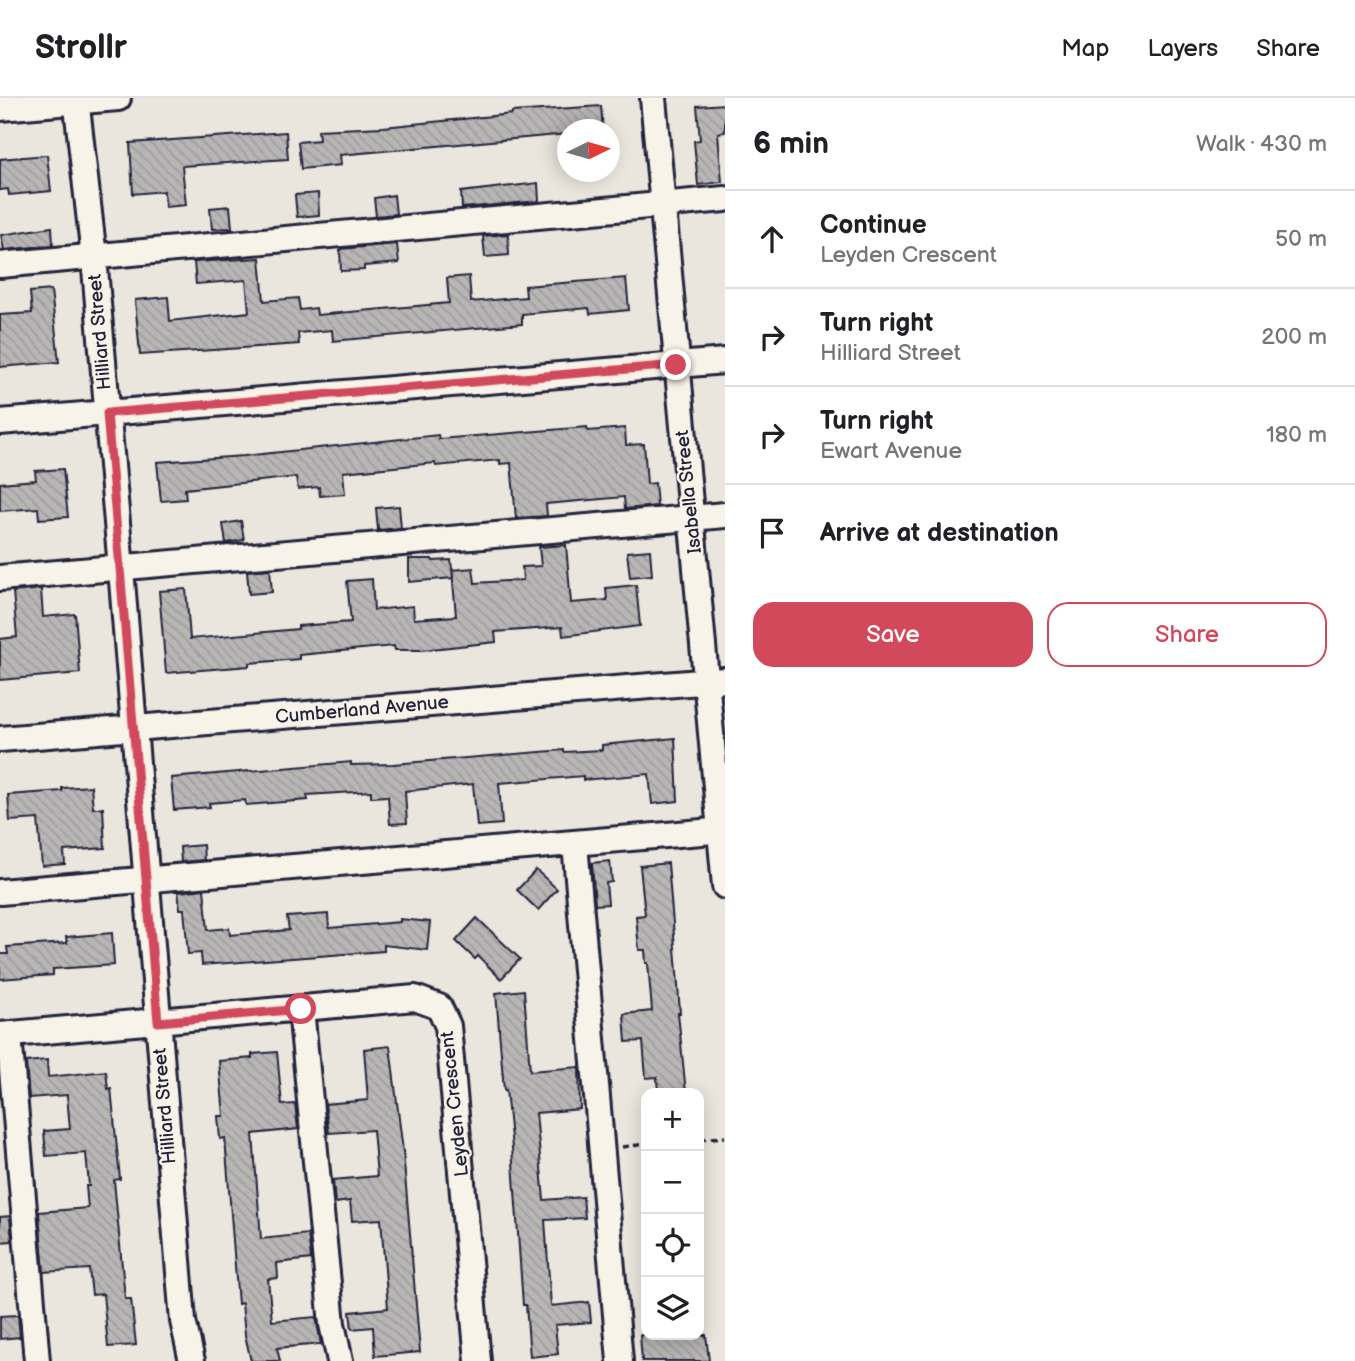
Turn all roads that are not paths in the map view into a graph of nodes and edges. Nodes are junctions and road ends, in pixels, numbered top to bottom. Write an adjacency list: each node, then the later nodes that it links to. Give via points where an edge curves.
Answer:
1 (118, 98): 3 (street)
2 (653, 98): 6 (street, Isabella Street)
3 (76, 100): 4 (street); 7 (street, Hilliard Street)
4 (0, 108)
5 (725, 199): 6 (street)
6 (663, 204): 7 (street); 10 (street, Isabella Street)
7 (93, 257): 8 (street); 11 (street, Hilliard Street)
8 (0, 265)
9 (725, 360): 10 (street)
10 (676, 365): 11 (street); 14 (street, Isabella Street)
11 (107, 413): 12 (street); 15 (street, Hilliard Street)
12 (0, 422)
13 (725, 515): 14 (street)
14 (692, 518): 15 (street); 17 (street, Isabella Street)
15 (121, 569): 16 (street); 18 (street, Hilliard Street)
16 (0, 578)
17 (716, 681): 18 (street, Cumberland Avenue); 20 (street, Isabella Street)
18 (133, 728): 19 (street, Cumberland Avenue); 22 (street, Hilliard Street)
19 (0, 739)
20 (723, 831): 21 (street); 23 (street, Isabella Street)
21 (575, 844): 22 (street); 32 (street)
22 (146, 880): 24 (street); 26 (street, Hilliard Street)
23 (725, 886)
24 (0, 892)
25 (301, 1009): 26 (street, Leyden Crescent); 30 (street, via 332,1324); 31 (street, Leyden Crescent, via 415,998 439,1007 448,1026)
26 (158, 1022): 27 (street, Leyden Crescent); 29 (street, Hilliard Street, via 183,1321)
27 (5, 1035): 28 (street)
28 (37, 1361)
29 (192, 1361)
30 (340, 1361)
31 (478, 1361)
32 (620, 1361)

